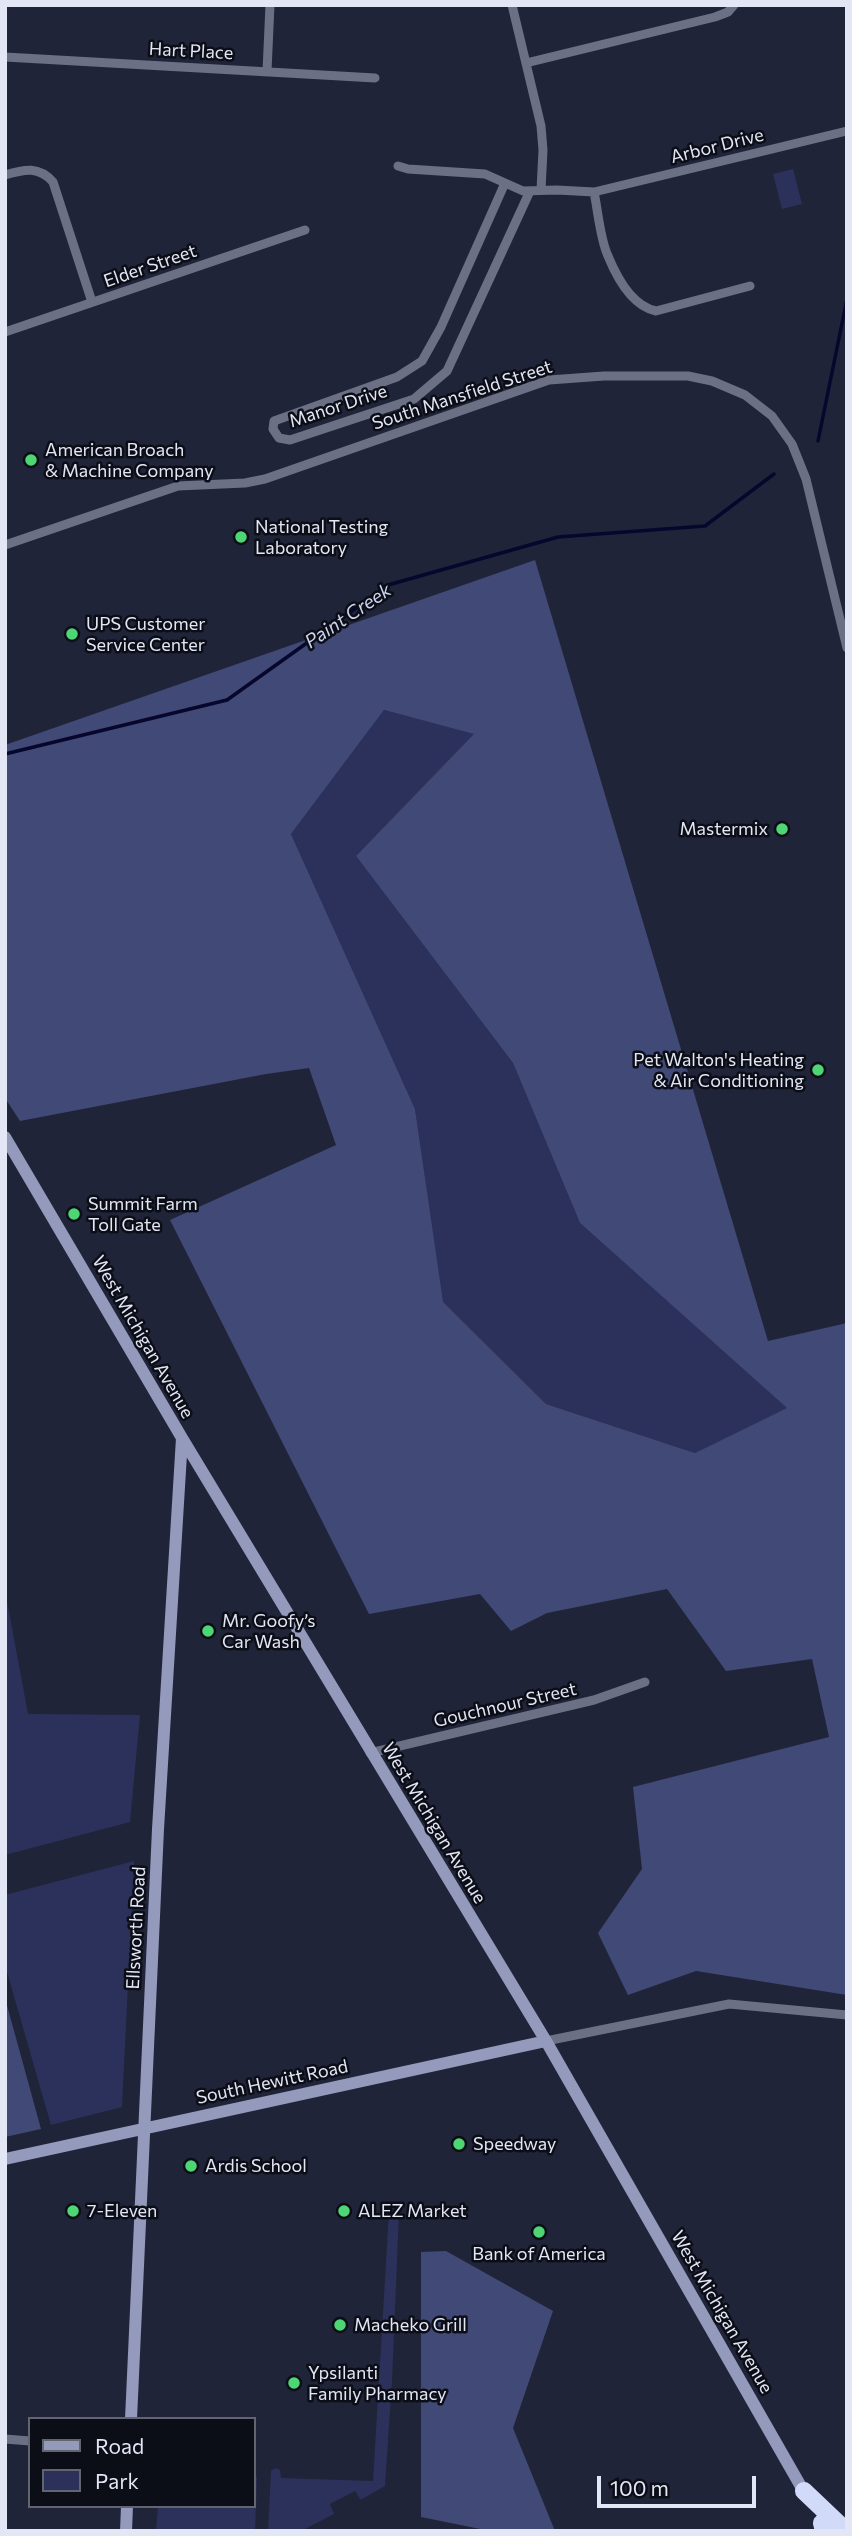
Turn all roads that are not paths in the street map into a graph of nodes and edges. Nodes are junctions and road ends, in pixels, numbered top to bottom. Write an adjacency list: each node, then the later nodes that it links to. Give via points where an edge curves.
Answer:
1 (270, 5): 6 (street)
2 (512, 5): 5 (street, Manor Drive)
3 (734, 5): 5 (street, via 715,17)
4 (5, 57): 6 (street, Hart Place)
5 (526, 63): 12 (street, Manor Drive, via 543,150)
6 (267, 71): 7 (street, Hart Place)
7 (375, 78)
8 (847, 131): 13 (street, Arbor Drive)
9 (398, 166): 11 (street, Arbor Drive, via 485,174)
10 (5, 175): 16 (street, via 39,170 53,182)
11 (505, 183): 12 (street, Arbor Drive, via 523,191); 12 (street, Manor Drive, via 422,361 397,377 274,421 279,439 290,440 414,398 447,372)
12 (535, 190): 13 (street, Arbor Drive)
13 (594, 192): 15 (street, via 607,255 631,297 644,309 656,311)
14 (304, 230): 16 (street, Elder Street)
15 (750, 286)
16 (92, 302): 17 (street, Elder Street)
17 (5, 332)
18 (5, 545): 19 (street, South Mansfield Street, via 178,486 265,478 549,380 688,376 745,395 772,416 792,444 806,479)
19 (847, 649)
20 (5, 1137): 21 (main road, West Michigan Avenue)
21 (182, 1438): 23 (main road, West Michigan Avenue); 26 (main road, Ellsworth Road)
22 (645, 1682): 23 (street, Gouchnour Street, via 594,1700)
23 (370, 1753): 25 (main road, West Michigan Avenue)
24 (847, 2015): 25 (street, via 729,2004)
25 (546, 2041): 26 (main road, South Hewitt Road); 31 (main road, West Michigan Avenue)
26 (143, 2128): 27 (main road, South Hewitt Road); 28 (main road, Ellsworth Road)
27 (5, 2159)
28 (131, 2417)
29 (5, 2439): 30 (street)
30 (28, 2441)
31 (804, 2491): 33 (main road, West Michigan Avenue); 35 (highway)
32 (127, 2508): 34 (main road)
33 (824, 2528)
34 (125, 2531)
35 (846, 2531)

